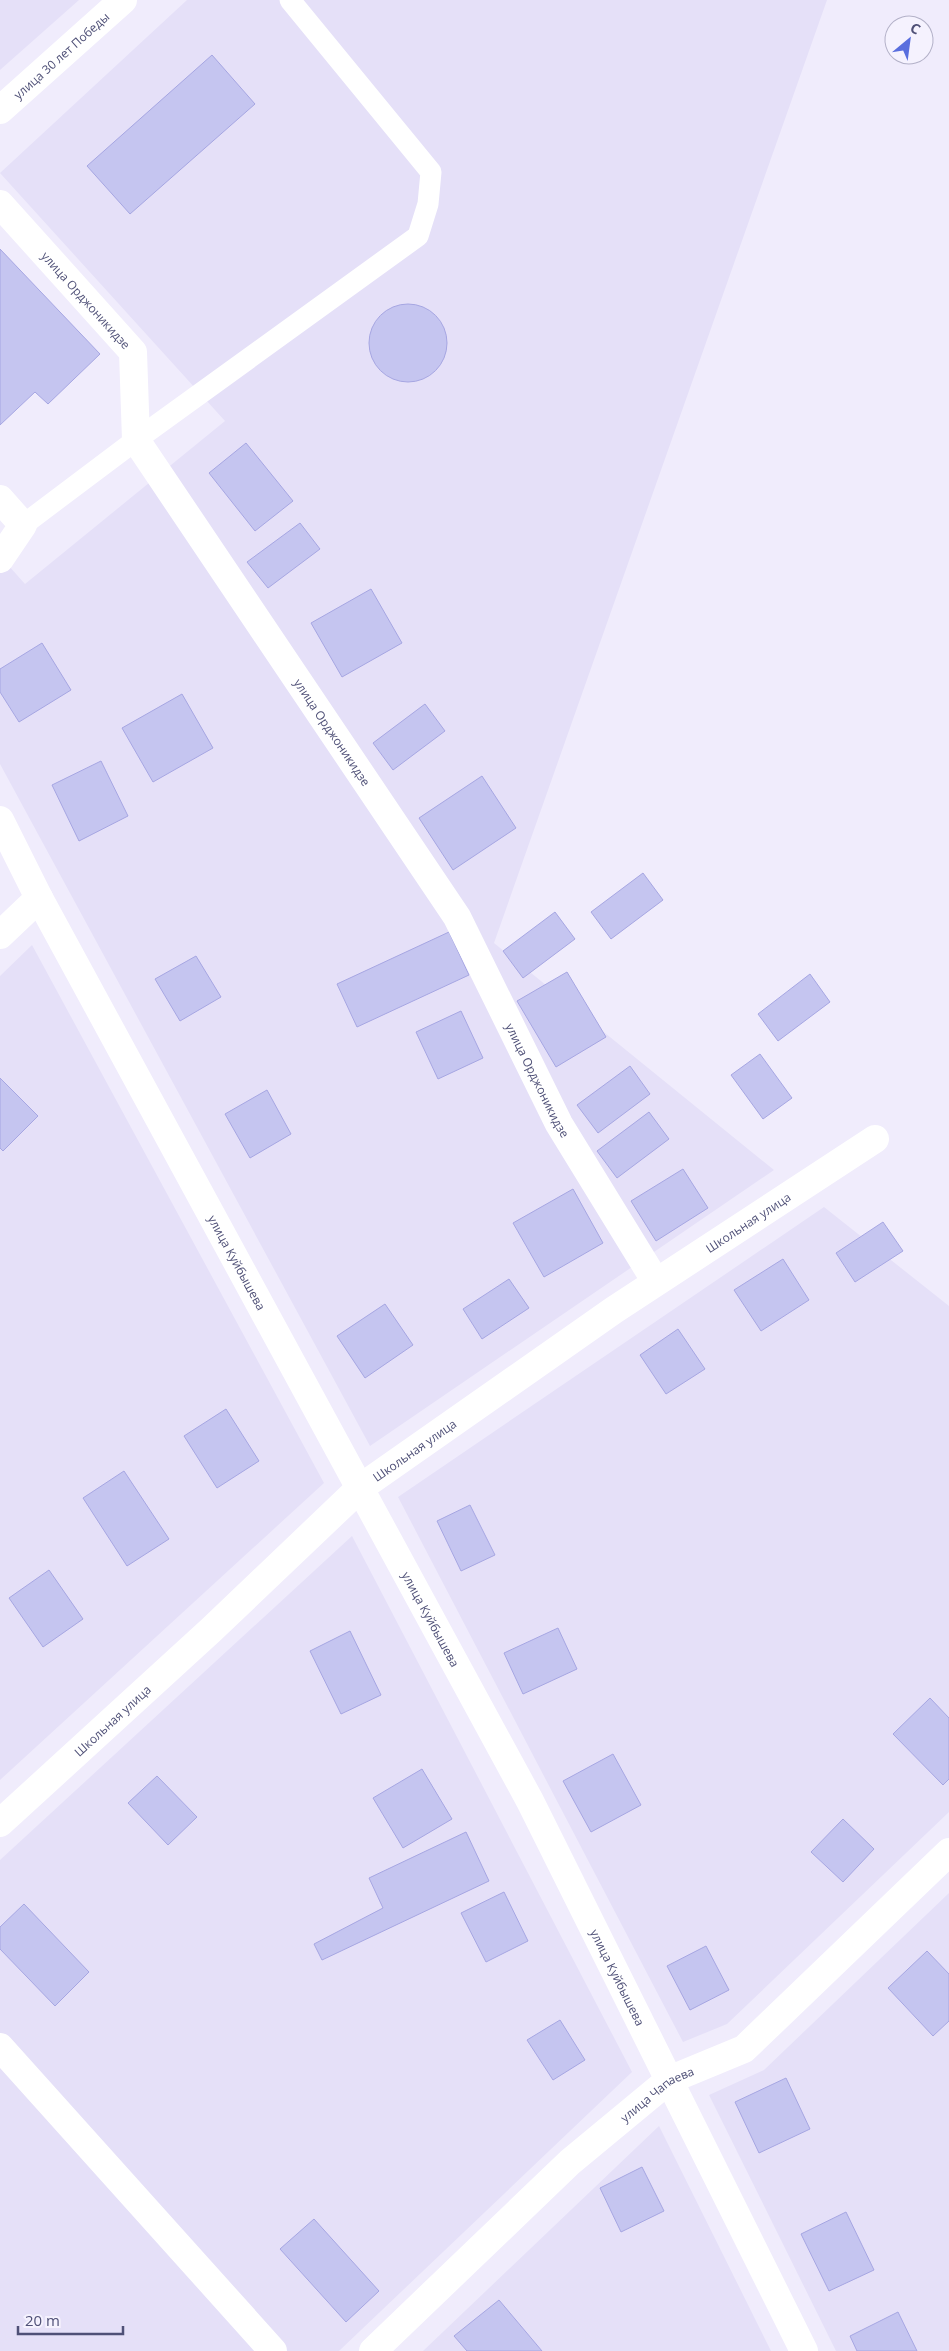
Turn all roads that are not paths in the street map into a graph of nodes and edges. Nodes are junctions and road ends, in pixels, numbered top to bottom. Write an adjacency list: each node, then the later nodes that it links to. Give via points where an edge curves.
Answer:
1 (123, 0): 3 (street, улица 30 лет Победы)
2 (290, 0): 5 (lane, via 431,172 428,204 418,236)
3 (0, 110)
4 (0, 204): 5 (street, улица Орджоникидзе, via 133,352)
5 (136, 440): 7 (lane); 13 (street, улица Орджоникидзе, via 457,917 559,1124)
6 (0, 500): 7 (street)
7 (23, 525): 8 (street)
8 (0, 559)
9 (0, 820): 10 (street, улица Куйбышева)
10 (39, 898): 11 (street); 14 (street, улица Куйбышева)
11 (0, 935)
12 (875, 1138): 13 (street, Школьная улица)
13 (656, 1282): 14 (street, Школьная улица)
14 (360, 1488): 15 (street, Школьная улица); 18 (street, улица Куйбышева, via 530,1801)
15 (0, 1823)
16 (949, 1852): 18 (street, улица Чапаева, via 744,2049)
17 (0, 2047): 19 (street)
18 (669, 2080): 20 (street, улица Чапаева, via 570,2162); 21 (street, улица Куйбышева)
19 (273, 2351)
20 (373, 2351)
21 (804, 2351)

